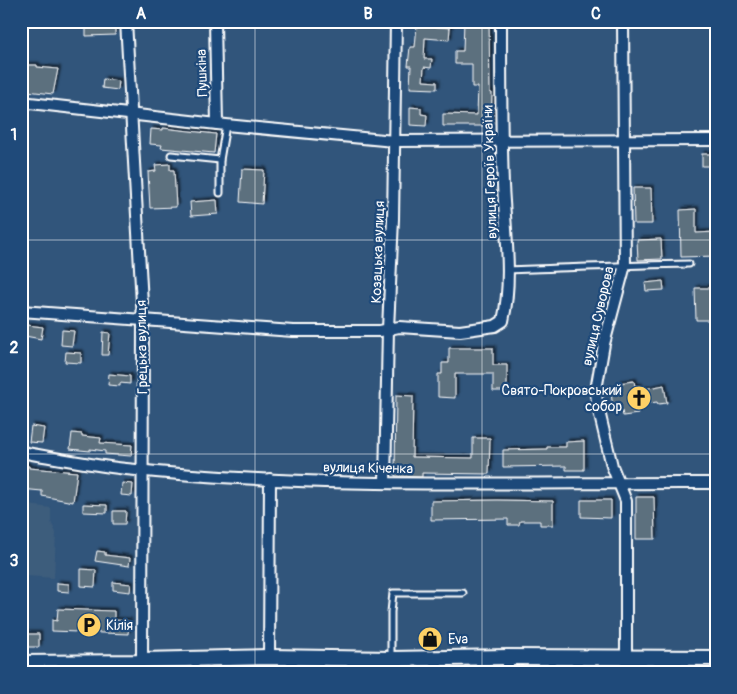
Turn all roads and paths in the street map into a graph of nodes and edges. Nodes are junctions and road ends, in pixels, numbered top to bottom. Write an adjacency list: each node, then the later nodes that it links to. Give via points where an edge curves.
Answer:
1 (126, 21): 7 (street, Грецька вулиця)
2 (215, 21): 8 (street, Пушкіна)
3 (396, 21): 12 (street, Козацька вулиця)
4 (501, 21): 9 (street, вулиця Героїв України)
5 (623, 21): 10 (street, вулиця Суворова)
6 (21, 102): 7 (street)
7 (131, 114): 8 (street); 20 (street, Грецька вулиця)
8 (222, 125): 12 (street); 14 (lane)
9 (501, 140): 10 (street); 12 (street); 18 (street, вулиця Героїв України)
10 (625, 140): 11 (street); 17 (street, вулиця Суворова)
11 (716, 140)
12 (394, 141): 21 (street, Козацька вулиця)
13 (171, 155): 14 (lane)
14 (220, 160): 15 (lane)
15 (220, 193)
16 (689, 264): 17 (lane)
17 (625, 265): 18 (lane); 26 (street, вулиця Суворова, via 604,344 596,390 596,403)
18 (507, 270): 21 (street, вулиця Героїв України, via 503,321 494,326 460,331)
19 (21, 312): 20 (street)
20 (143, 321): 21 (street, via 293,331); 23 (street, Грецька вулиця)
21 (388, 329): 25 (street, Козацька вулиця)
22 (21, 452): 23 (street, вулиця Кіченка)
23 (143, 470): 24 (street, вулиця Кіченка); 35 (street, Грецька вулиця)
24 (270, 480): 25 (street, вулиця Кіченка); 29 (street)
25 (385, 483): 26 (street, вулиця Кіченка)
26 (618, 483): 27 (street, вулиця Кіченка); 31 (street, вулиця Суворова, via 626,501)
27 (716, 483)
28 (463, 593): 33 (lane, via 393,593)
29 (268, 657): 33 (main road); 35 (main road)
30 (508, 657): 31 (main road); 33 (main road); 36 (street)
31 (625, 657): 32 (main road); 37 (street, вулиця Суворова)
32 (716, 658)
33 (391, 659)
34 (21, 661): 35 (street)
35 (142, 666)
36 (508, 673)
37 (626, 673)

